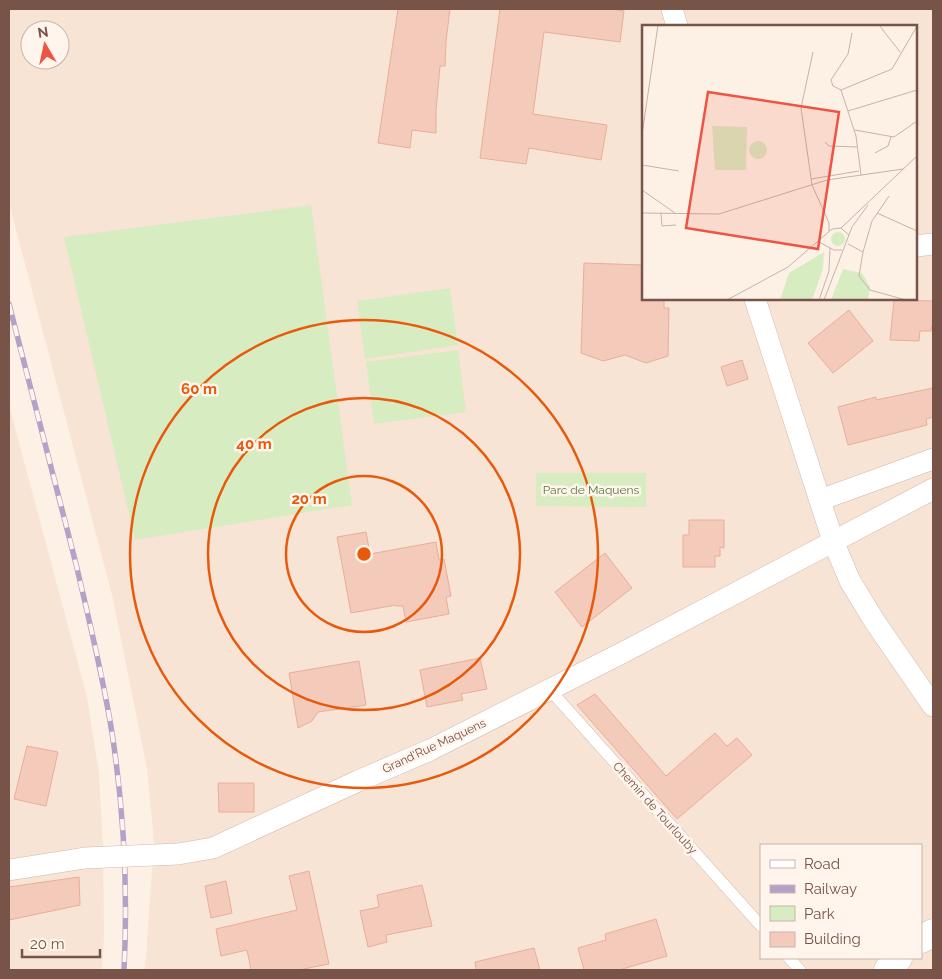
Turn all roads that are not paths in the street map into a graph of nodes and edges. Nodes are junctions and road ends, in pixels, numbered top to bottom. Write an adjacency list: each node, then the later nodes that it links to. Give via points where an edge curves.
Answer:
1 (672, 9): 2 (street)
2 (677, 25)
3 (933, 244): 4 (street)
4 (917, 246)
5 (755, 300): 8 (street)
6 (933, 459): 8 (street)
7 (933, 488): 9 (street, Grand'Rue Maquens)
8 (820, 500): 9 (street)
9 (833, 541): 10 (street, Grand'Rue Maquens); 11 (street, via 850,581)
10 (550, 690): 12 (street, Grand'Rue Maquens, bridge, via 430,750 212,848 178,854 85,858); 13 (lane, Chemin de Tourlouby)
11 (933, 706)
12 (9, 870)
13 (760, 925)
14 (790, 959): 16 (lane)
15 (897, 959): 17 (main road)
16 (800, 970)
17 (888, 970)

